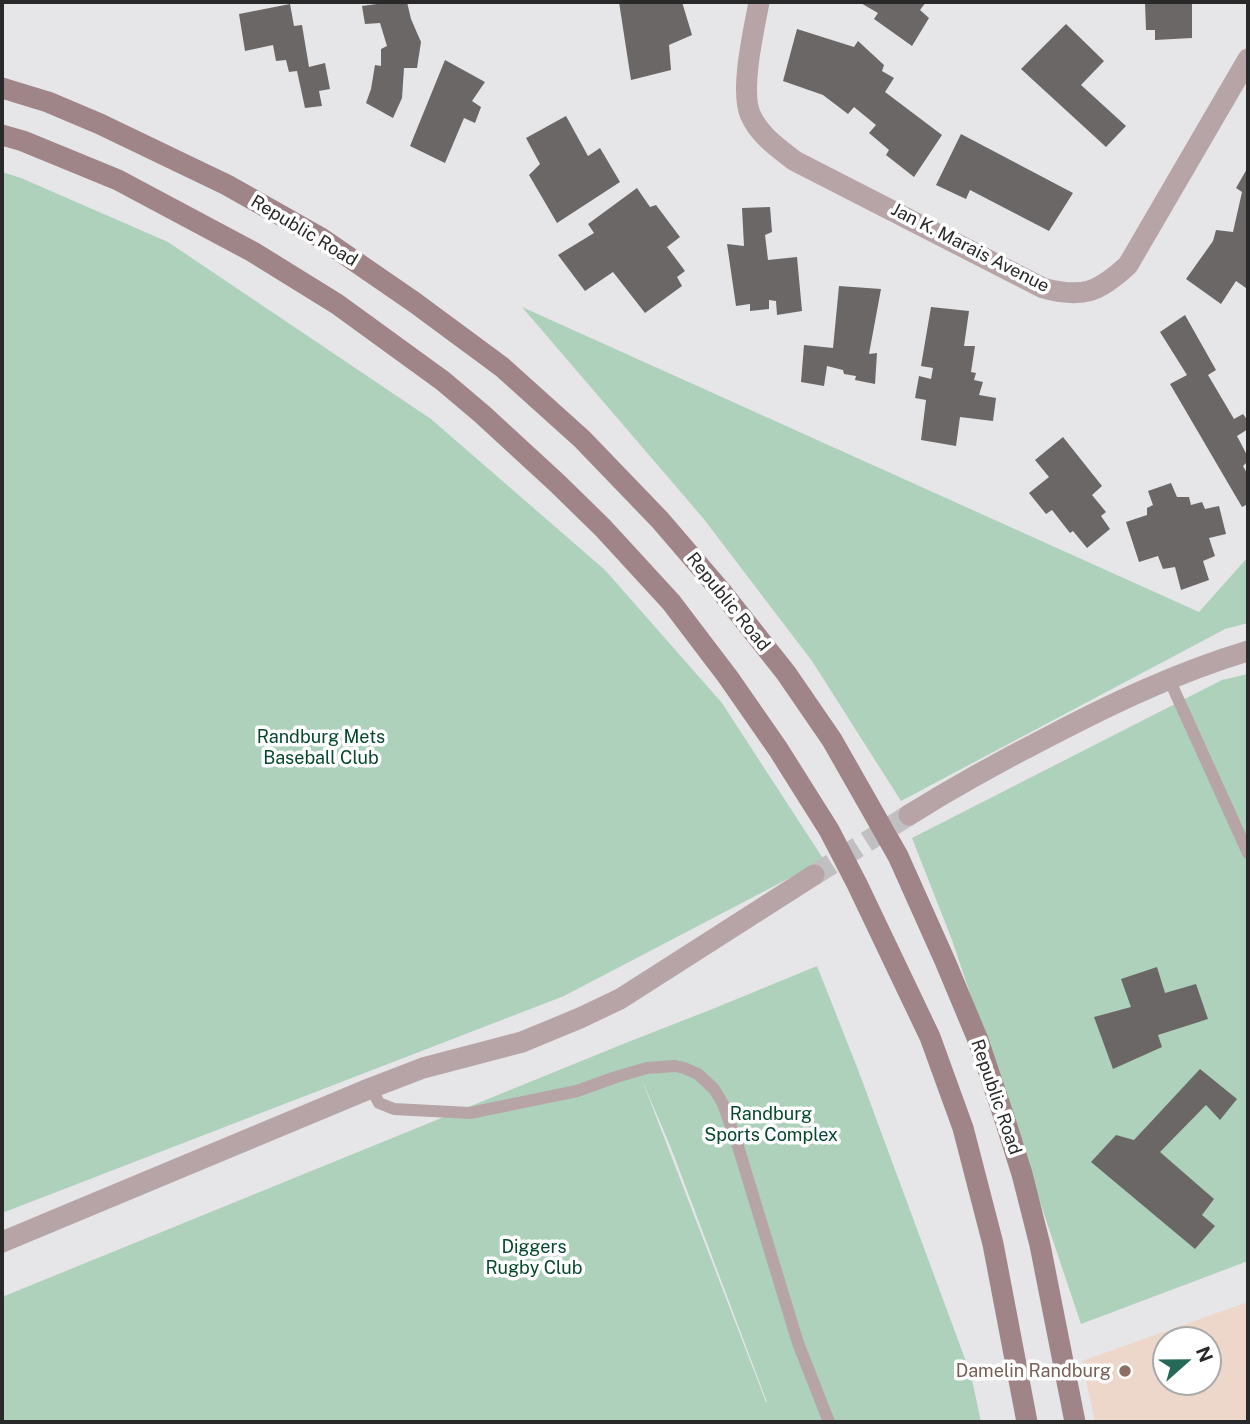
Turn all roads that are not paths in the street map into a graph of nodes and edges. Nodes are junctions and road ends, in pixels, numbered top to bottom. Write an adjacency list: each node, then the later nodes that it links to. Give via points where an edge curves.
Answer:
1 (759, 2): 2 (street, Jan K. Marais Avenue, via 746,85 750,114 767,139 795,161 1043,288 1063,293 1089,292 1128,265)
2 (1248, 59)
3 (2, 88): 14 (main road, Republic Road, via 100,124 226,185 321,238 414,302 502,367 582,439 721,591 832,740 898,856 946,961 1012,1141 1040,1245)
4 (2, 135): 13 (main road, via 118,180 254,252 392,342 463,397 557,483 671,602 743,697 829,830 930,1037 963,1128 993,1244)
5 (1248, 651): 6 (street)
6 (1169, 679): 7 (street, via 1012,755); 8 (lane)
7 (909, 815)
8 (1248, 853)
9 (814, 875): 10 (street, via 620,999 522,1042 423,1068)
10 (370, 1088): 11 (street); 12 (lane, via 379,1103 394,1109 470,1113 577,1091 647,1068 675,1066 698,1074 723,1104 798,1343)
11 (2, 1242)
12 (829, 1422)
13 (1027, 1422)
14 (1075, 1422)

